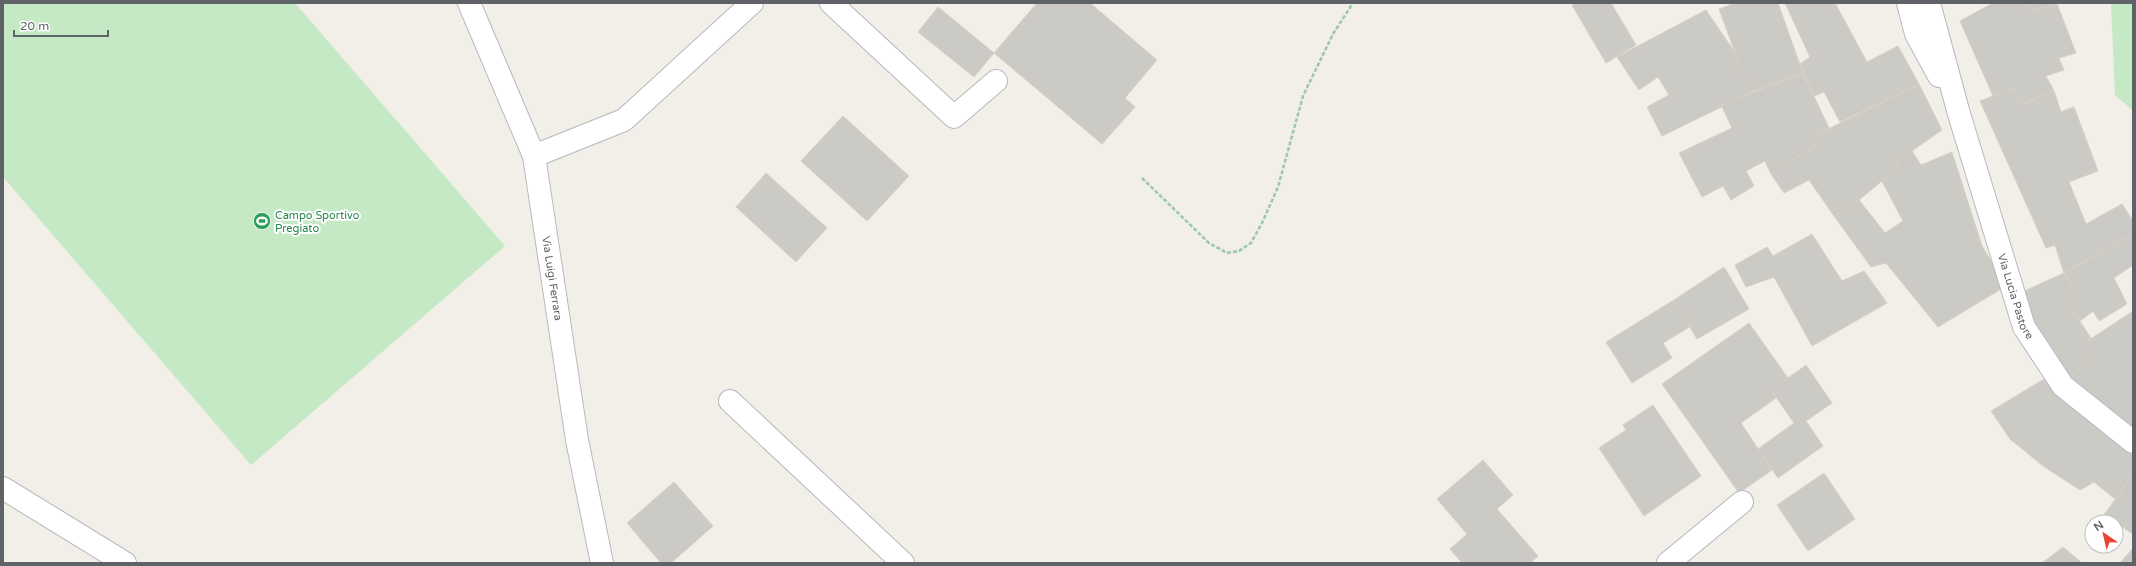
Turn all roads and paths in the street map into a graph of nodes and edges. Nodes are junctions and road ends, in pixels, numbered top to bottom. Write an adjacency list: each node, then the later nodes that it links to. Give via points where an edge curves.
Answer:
1 (469, 3): 9 (street, Via Luigi Ferrara)
2 (752, 3): 9 (street, via 624,120)
3 (831, 3): 7 (street, via 954,117)
4 (1353, 3): 10 (path, via 1333,34 1302,96 1278,187 1251,243 1239,251 1227,253 1209,243)
5 (1908, 3): 8 (street, Via Lucia Pastore, via 1916,34)
6 (1928, 3): 8 (street, Via Lucia Pastore)
7 (996, 80)
8 (1959, 114): 12 (street, Via Lucia Pastore, via 2024,327 2062,386)
9 (534, 156): 16 (street, Via Luigi Ferrara, via 577,440)
10 (1142, 178)
11 (730, 401): 17 (street)
12 (2133, 442)
13 (3, 488): 15 (street)
14 (1742, 502): 18 (street)
15 (125, 563)
16 (602, 563)
17 (903, 563)
18 (1668, 563)

